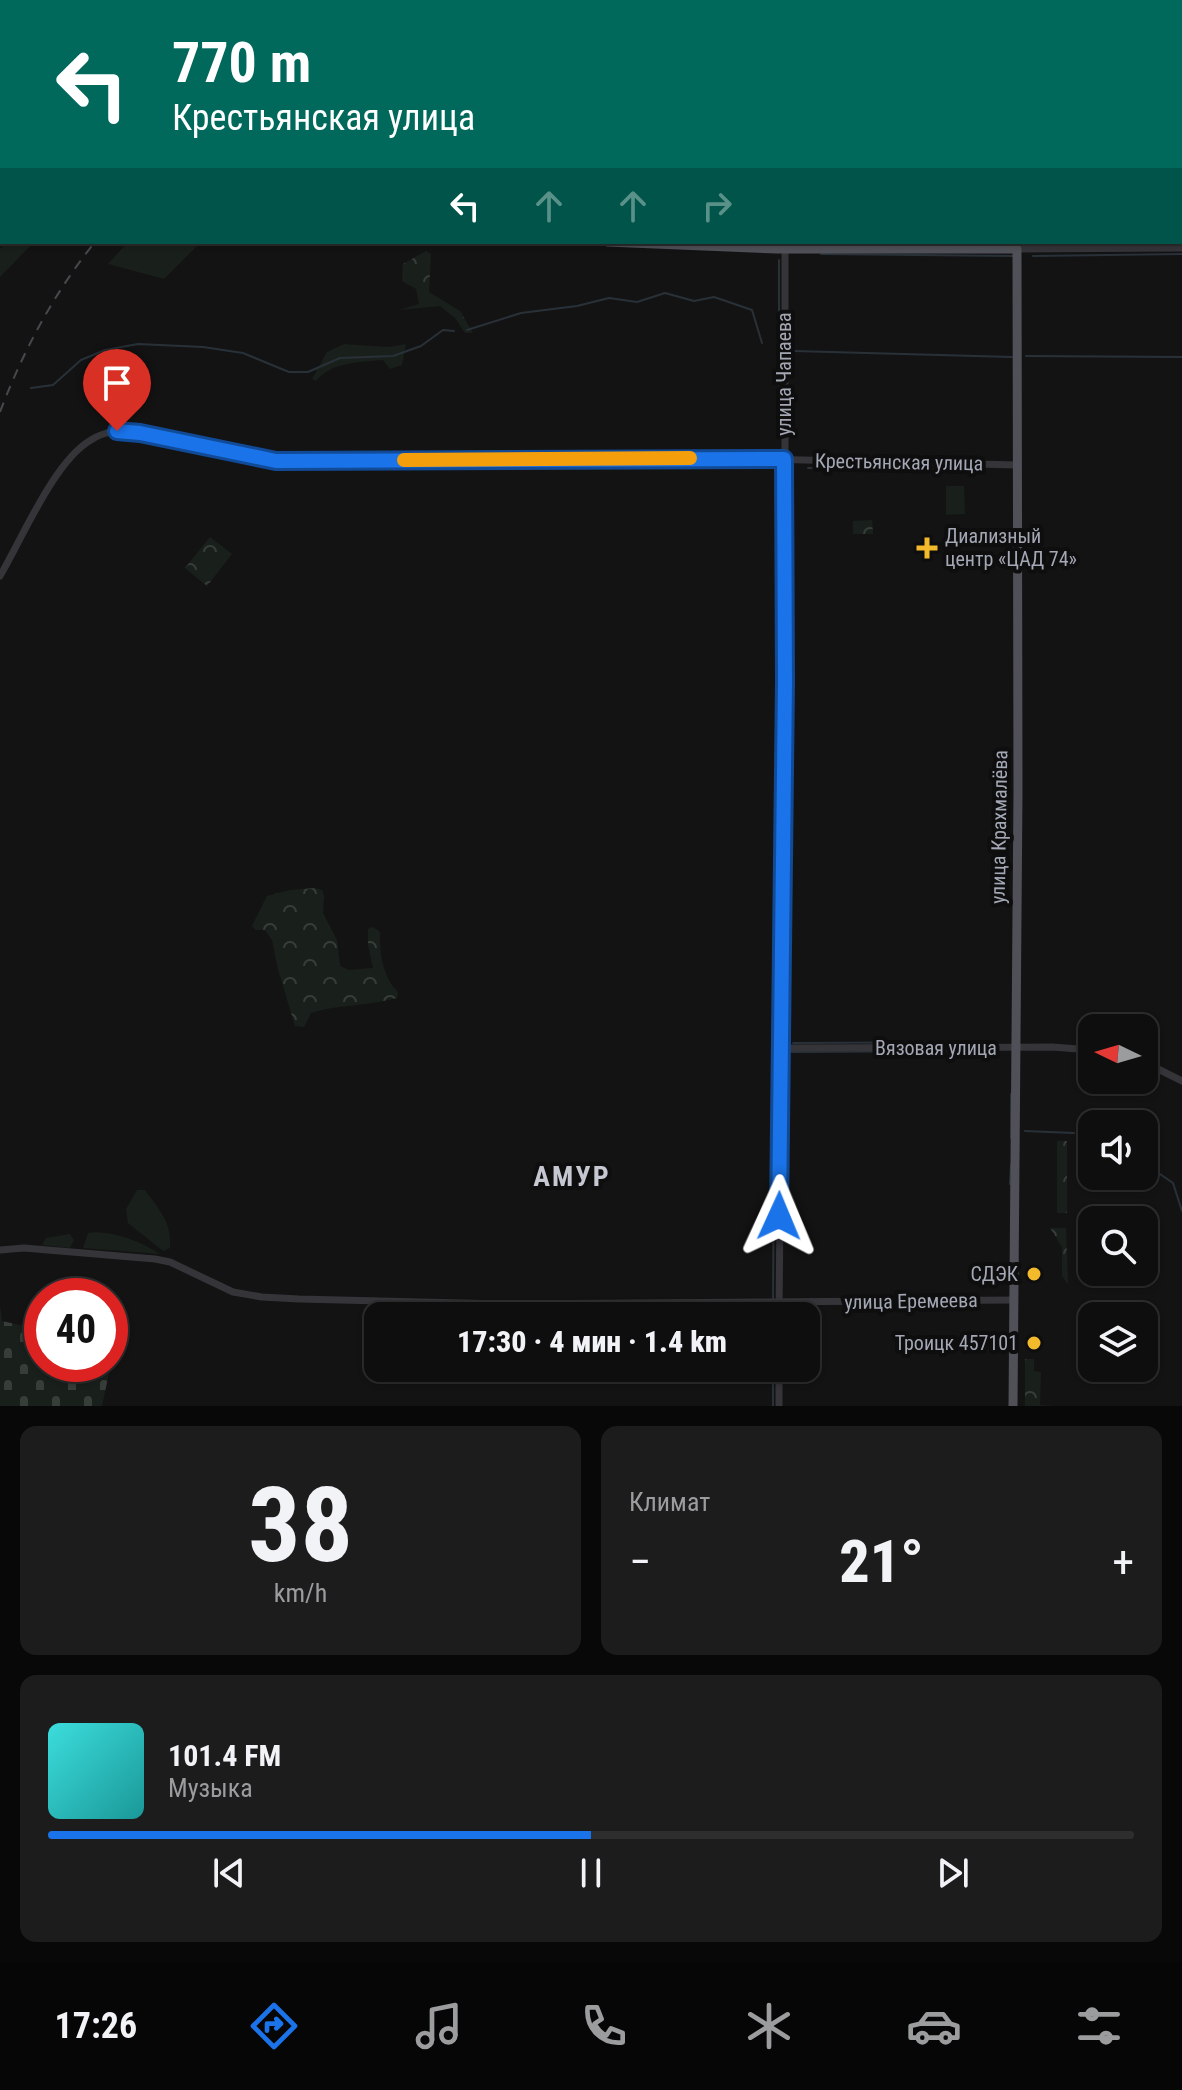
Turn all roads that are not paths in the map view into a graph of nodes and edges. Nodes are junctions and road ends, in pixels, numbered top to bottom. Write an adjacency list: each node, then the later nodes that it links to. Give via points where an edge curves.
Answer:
1 (658, 244): 3 (main road)
2 (1182, 248): 4 (street)
3 (785, 249): 4 (main road); 5 (street, улица Чапаева)
4 (1017, 249): 6 (main road, улица Крахмалёва)
5 (784, 459): 6 (street, Крестьянская улица); 7 (street, Крестьянская улица, via 276,461 128,431 99,435 65,465); 8 (street, улица Чапаева)
6 (1018, 465): 9 (main road, улица Крахмалёва)
7 (0, 576)
8 (781, 1048): 9 (street, Вязовая улица); 16 (street, улица Чапаева)
9 (1016, 1048): 10 (street, Вязовая улица); 14 (main road, улица Крахмалёва)
10 (1078, 1050)
11 (1158, 1069): 12 (street)
12 (1182, 1081)
13 (0, 1250): 15 (street, улица Еремеева, via 163,1260 226,1289 262,1297)
14 (1014, 1300): 16 (street, улица Еремеева); 19 (main road, улица Крахмалёва)
15 (434, 1302)
16 (779, 1302)
17 (779, 1382): 18 (street)
18 (779, 1406)
19 (1013, 1406)

